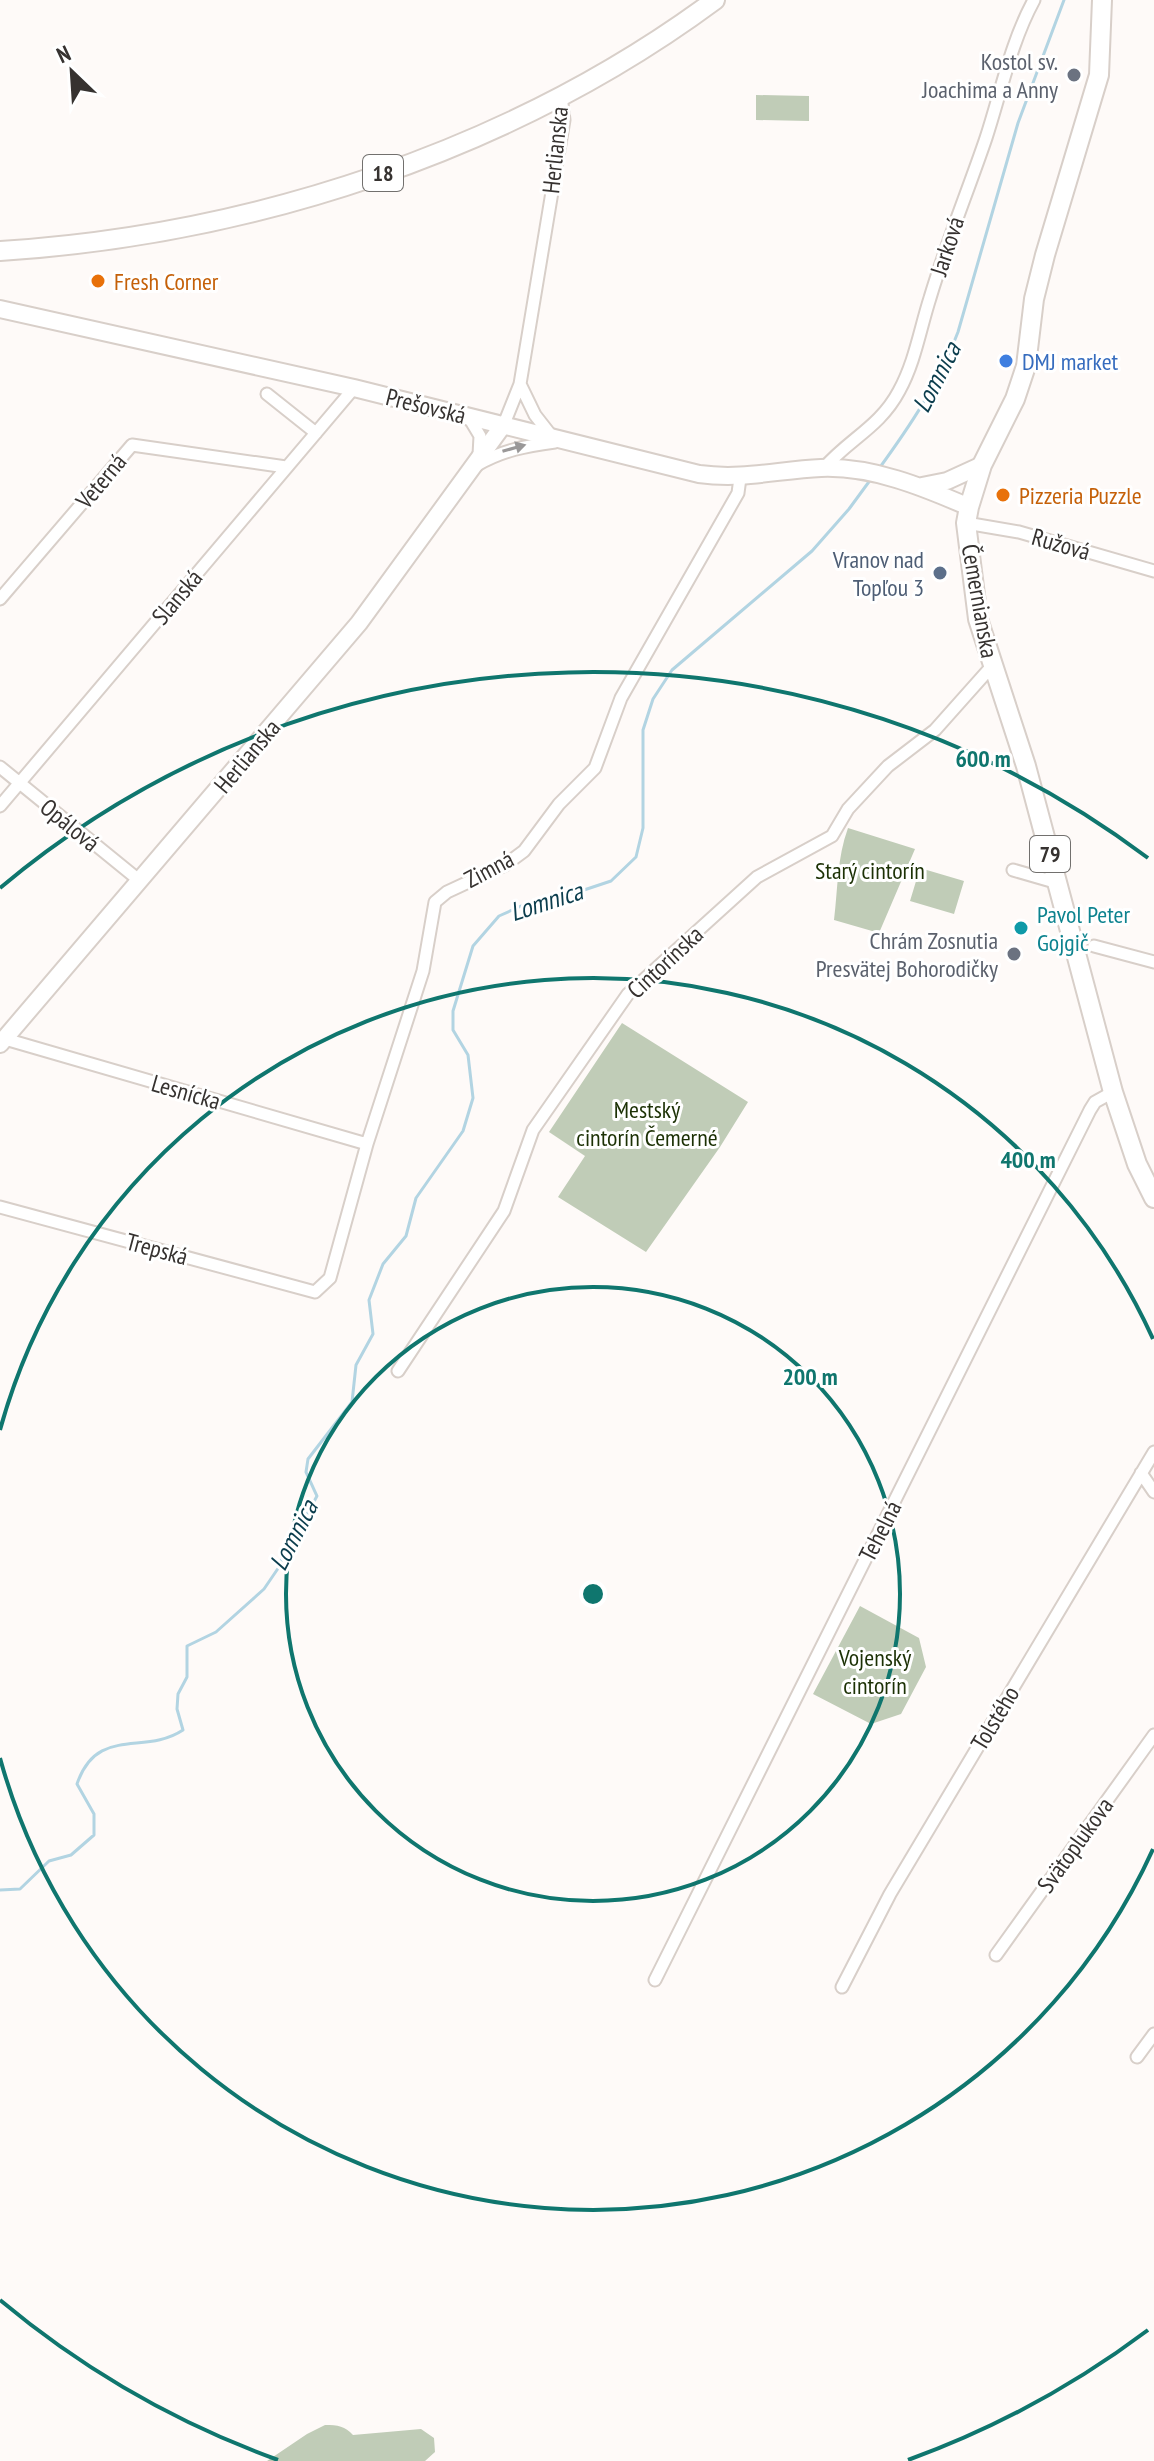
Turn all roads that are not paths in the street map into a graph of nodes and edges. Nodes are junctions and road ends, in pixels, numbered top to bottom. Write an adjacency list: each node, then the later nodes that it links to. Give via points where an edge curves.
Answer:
1 (715, 0): 4 (main road, Herlianska / 18, via 640,52)
2 (1034, 0): 17 (street, Jarková, via 899,392 880,420)
3 (1102, 0): 15 (main road, Čemernianska / 79, via 1099,75 1045,255 1026,366)
4 (561, 96): 5 (main road, 18, via 435,154 313,196 139,236); 7 (street, Herlianska, via 564,120)
5 (0, 251)
6 (0, 309): 8 (main road, Prešovská)
7 (520, 384): 11 (street, Herlianska); 13 (street, via 535,415)
8 (354, 388): 10 (main road, Prešovská); 12 (street, Slanská)
9 (267, 394): 12 (street)
10 (467, 416): 11 (main road, Prešovská); 14 (street, via 480,436)
11 (504, 424): 13 (main road, Prešovská); 14 (main road, Herlianska)
12 (316, 433): 16 (street, Slanská)
13 (558, 439): 14 (street, one-way to 13); 18 (main road, Prešovská, via 699,474)
14 (474, 463): 28 (main road, Herlianska, via 359,623)
15 (982, 465): 19 (main road); 20 (main road, Čemernianska / 79)
16 (286, 467): 22 (street, Veterná, via 132,445); 25 (street, Slanská)
17 (824, 468): 18 (main road, Prešovská); 19 (main road, Prešovská)
18 (740, 478): 34 (street, Zimná, via 738,493 621,698 595,768 524,851 435,902 423,971)
19 (920, 486): 20 (main road, Prešovská)
20 (968, 515): 21 (street, Ružová); 23 (main road, Čemernianska / 79, via 978,619)
21 (1154, 571)
22 (0, 599)
23 (992, 666): 29 (main road, Čemernianska / 79); 38 (street, Cintorínska, via 935,730 878,777 832,836 757,877 628,994 533,1130 504,1211)
24 (0, 767): 25 (street, Opálová)
25 (19, 784): 26 (street, Slanská); 28 (street, Opálová)
26 (0, 806)
27 (1013, 870): 29 (street)
28 (140, 881): 32 (main road, Herlianska)
29 (1058, 883): 33 (main road, Čemernianska / 79)
30 (1094, 946): 31 (street)
31 (1154, 962)
32 (2, 1042): 34 (street, Lesnícka)
33 (1113, 1092): 35 (main road, Čemernianska / 79); 44 (street, Tehelná, via 1090,1110)
34 (367, 1144): 37 (street, Zimná, via 330,1278)
35 (1154, 1198)
36 (0, 1207): 37 (street, Trepská)
37 (315, 1292)
38 (398, 1371)
39 (1154, 1452): 40 (street, Tolstého)
40 (1141, 1473): 41 (street); 45 (street, Tolstého, via 890,1894)
41 (1154, 1492)
42 (1154, 1735): 43 (street, Svätoplukova)
43 (996, 1955)
44 (655, 1980)
45 (842, 1987)
46 (1154, 2034): 47 (street)
47 (1137, 2057)

